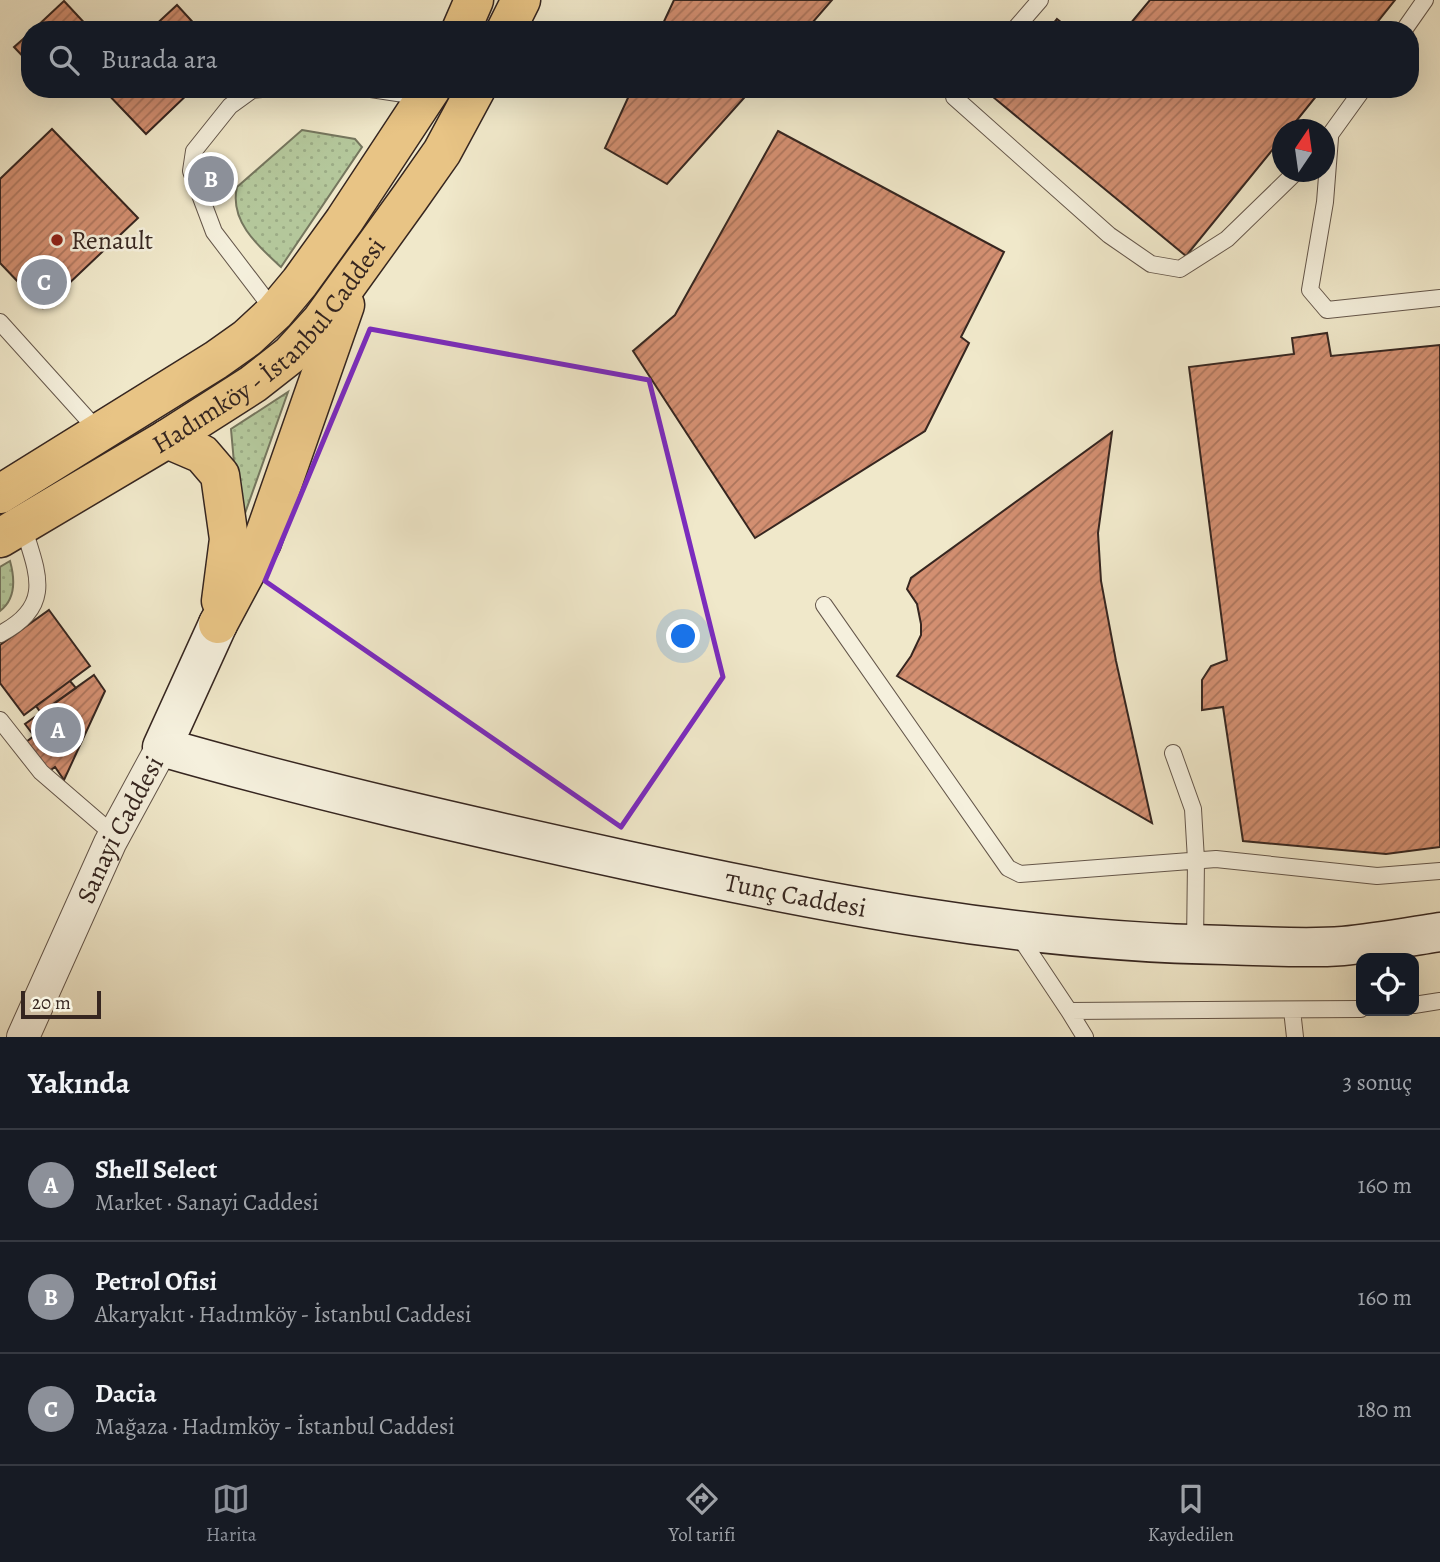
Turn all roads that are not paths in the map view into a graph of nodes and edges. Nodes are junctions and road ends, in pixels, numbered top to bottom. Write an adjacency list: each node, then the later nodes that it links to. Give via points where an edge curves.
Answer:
1 (474, 0): 5 (main road)
2 (521, 0): 6 (main road)
3 (1040, 0): 7 (lane)
4 (1425, 0): 8 (lane)
5 (465, 21)
6 (510, 21)
7 (1022, 21)
8 (1410, 21)
9 (241, 98): 19 (lane, via 194,151 191,171 214,232)
10 (425, 98): 19 (main road, Hadımköy - İstanbul Caddesi, via 344,221)
11 (471, 98): 17 (main road, Hadımköy - İstanbul Caddesi, via 442,152)
12 (955, 98): 15 (lane, via 1109,235 1151,264 1180,269 1227,239)
13 (1357, 98): 14 (lane)
14 (1335, 129)
15 (1286, 182)
16 (1326, 182): 18 (lane, via 1310,290 1327,310)
17 (355, 275): 22 (main road, Hadımköy - İstanbul Caddesi, via 290,355); 25 (main road, via 262,542)
18 (1440, 298)
19 (275, 312): 21 (main road, Hadımköy - İstanbul Caddesi, via 216,360)
20 (0, 322): 21 (lane)
21 (100, 433): 23 (main road, Hadımköy - İstanbul Caddesi)
22 (167, 439): 23 (main road, Hadımköy - İstanbul Caddesi); 25 (main road, via 202,454 220,475 229,539)
23 (7, 519): 26 (lane, via 39,587 30,611)
24 (824, 605): 31 (lane, via 1008,868 1037,874)
25 (218, 624): 28 (main road, Sanayi Caddesi)
26 (0, 634)
27 (0, 720): 30 (lane, via 41,772)
28 (162, 747): 30 (street, Sanayi Caddesi); 33 (main road, Tunç Caddesi, via 283,782 714,879)
29 (1173, 753): 31 (lane, via 1193,809)
30 (114, 835): 41 (street, Sanayi Caddesi)
31 (1196, 860): 32 (lane, via 1377,876); 35 (lane)
32 (1440, 871)
33 (1015, 931): 35 (main road, Tunç Caddesi); 40 (lane)
34 (1440, 932): 35 (main road, Tunç Caddesi, via 1342,946)
35 (1195, 944)
36 (1440, 1001): 37 (lane)
37 (1419, 1004)
38 (1356, 1009): 39 (lane)
39 (1292, 1010): 40 (lane); 43 (lane)
40 (1069, 1012): 42 (lane)
41 (23, 1037)
42 (1085, 1037)
43 (1295, 1037)

